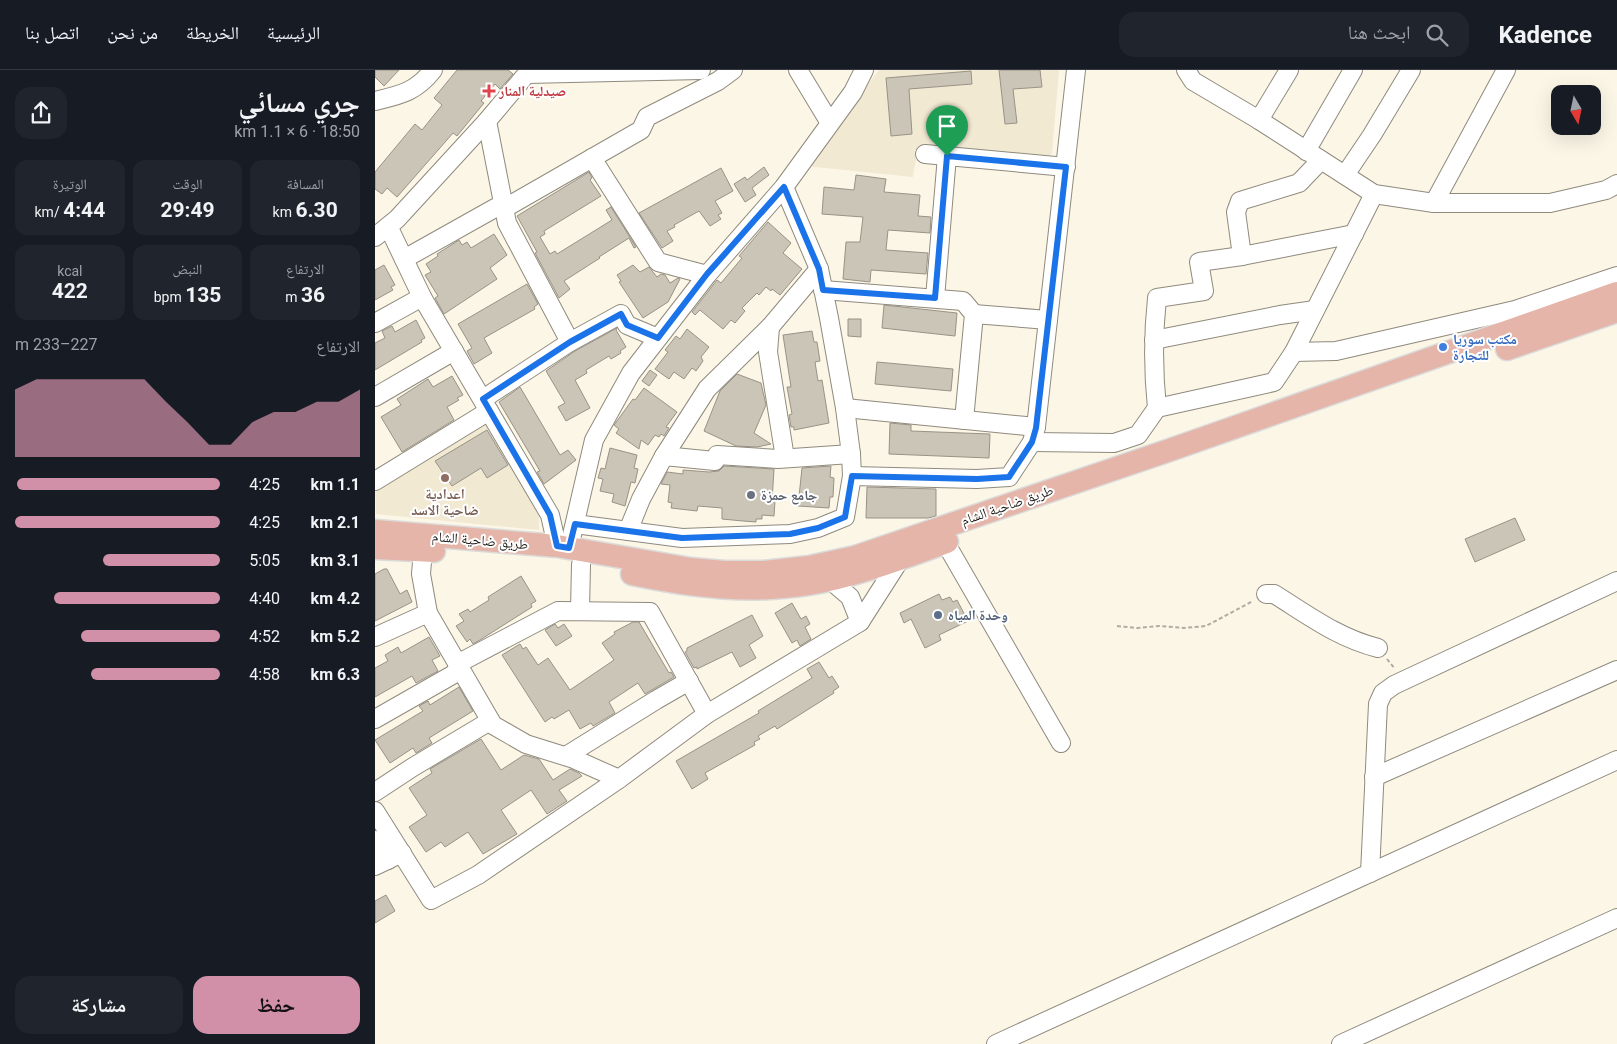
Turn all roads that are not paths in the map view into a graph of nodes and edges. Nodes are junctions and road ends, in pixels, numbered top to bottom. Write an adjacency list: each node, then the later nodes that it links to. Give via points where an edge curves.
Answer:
1 (433, 70): 13 (street, via 405,94)
2 (701, 70): 12 (street)
3 (733, 70): 20 (street, via 647,117 641,130)
4 (798, 70): 16 (street)
5 (864, 70): 16 (street, via 853,92)
6 (1076, 70): 22 (street)
7 (1185, 70): 14 (street, via 1193,81)
8 (1289, 70): 14 (street)
9 (1353, 70): 17 (street)
10 (1411, 70): 23 (street)
11 (1506, 70): 27 (street)
12 (528, 72): 15 (street)
13 (375, 101)
14 (1259, 120): 17 (street)
15 (487, 121): 28 (street); 29 (street)
16 (830, 123): 25 (street)
17 (1306, 151): 21 (street)
18 (925, 154): 19 (street)
19 (947, 156): 22 (street); 39 (street)
20 (592, 158): 28 (street); 34 (street, via 658,262)
21 (1321, 160): 23 (street); 31 (street, via 1299,183 1241,201 1236,212)
22 (1066, 167): 43 (street)
23 (1345, 175): 26 (street)
24 (1617, 184): 27 (street, via 1606,190 1550,203)
25 (784, 187): 33 (street); 34 (street)
26 (1374, 194): 27 (street); 30 (street)
27 (1434, 203)
28 (505, 208): 32 (street, via 495,208); 48 (street, via 507,223)
29 (382, 232): 32 (street)
30 (1354, 234): 31 (street); 40 (street)
31 (1242, 256): 47 (street, via 1199,262 1204,291 1157,298)
32 (403, 259): 38 (street)
33 (819, 269): 36 (street); 45 (street)
34 (707, 274): 46 (street)
35 (1617, 276): 50 (street, via 1515,310 1336,351)
36 (823, 290): 39 (street); 53 (street)
37 (1617, 294): 68 (main road, طريق ضاحية الشام, via 855,557 809,567 724,572)
38 (422, 297): 44 (street); 49 (street)
39 (935, 298): 42 (street, via 963,301)
40 (1315, 310): 47 (street); 50 (street)
41 (1617, 311): 65 (main road, طريق ضاحية الشام)
42 (974, 314): 43 (street); 55 (street)
43 (1048, 320): 56 (street)
44 (375, 323)
45 (770, 327): 58 (street, via 707,389); 59 (street, via 768,352)
46 (658, 338): 48 (street, via 627,325 621,314); 62 (street, via 631,373 594,440)
47 (1154, 340): 54 (street)
48 (570, 342): 52 (street)
49 (454, 351): 51 (street); 52 (street)
50 (1294, 352): 54 (street, via 1274,382)
51 (375, 397)
52 (486, 405): 61 (street); 68 (street)
53 (845, 408): 55 (street); 57 (street)
54 (1157, 408): 56 (street, via 1138,435 1114,443)
55 (964, 420): 56 (street)
56 (1034, 435): 60 (street, via 1009,477)
57 (851, 454): 59 (street); 60 (street)
58 (664, 456): 59 (street, via 715,461 717,455); 64 (street, via 641,498)
59 (785, 458)
60 (852, 476): 64 (street, via 845,517 818,528 790,534 682,538)
61 (375, 481)
62 (575, 524): 64 (street); 68 (street)
63 (375, 531): 68 (main road, طريق ضاحية الشام)
64 (628, 531)
65 (945, 542): 69 (main road, طريق ضاحية الشام); 84 (street)
66 (375, 548): 67 (main road, طريق ضاحية الشام)
67 (423, 550): 68 (main road, طريق ضاحية الشام, via 544,558); 74 (street, via 421,574)
68 (569, 553): 70 (main road, طريق ضاحية الشام, via 687,585 769,588); 73 (street)
69 (901, 558): 70 (main road, طريق ضاحية الشام); 75 (street)
70 (829, 579): 75 (street, via 850,597)
71 (1617, 581): 87 (street, via 1383,693 1378,704)
72 (1266, 594): 77 (street, via 1274,594 1322,626)
73 (580, 611): 78 (street, via 558,611); 80 (street, via 650,612)
74 (428, 613): 76 (street); 78 (street)
75 (860, 622): 81 (street)
76 (375, 637)
77 (1378, 648)
78 (459, 667): 82 (street); 83 (street)
79 (1617, 670): 87 (street)
80 (689, 681): 81 (street); 85 (street)
81 (707, 714): 88 (street)
82 (375, 719)
83 (490, 720): 85 (street, via 526,744); 89 (street)
84 (1061, 743)
85 (566, 756): 88 (street)
86 (1617, 760): 93 (street)
87 (1374, 777): 93 (street)
88 (619, 779): 92 (street, via 478,875 431,900)
89 (375, 792)
90 (375, 811): 92 (street)
91 (375, 840): 92 (street)
92 (388, 860)
93 (1370, 873): 95 (street)
94 (1617, 918): 96 (street)
95 (996, 1044)
96 (1341, 1044)

